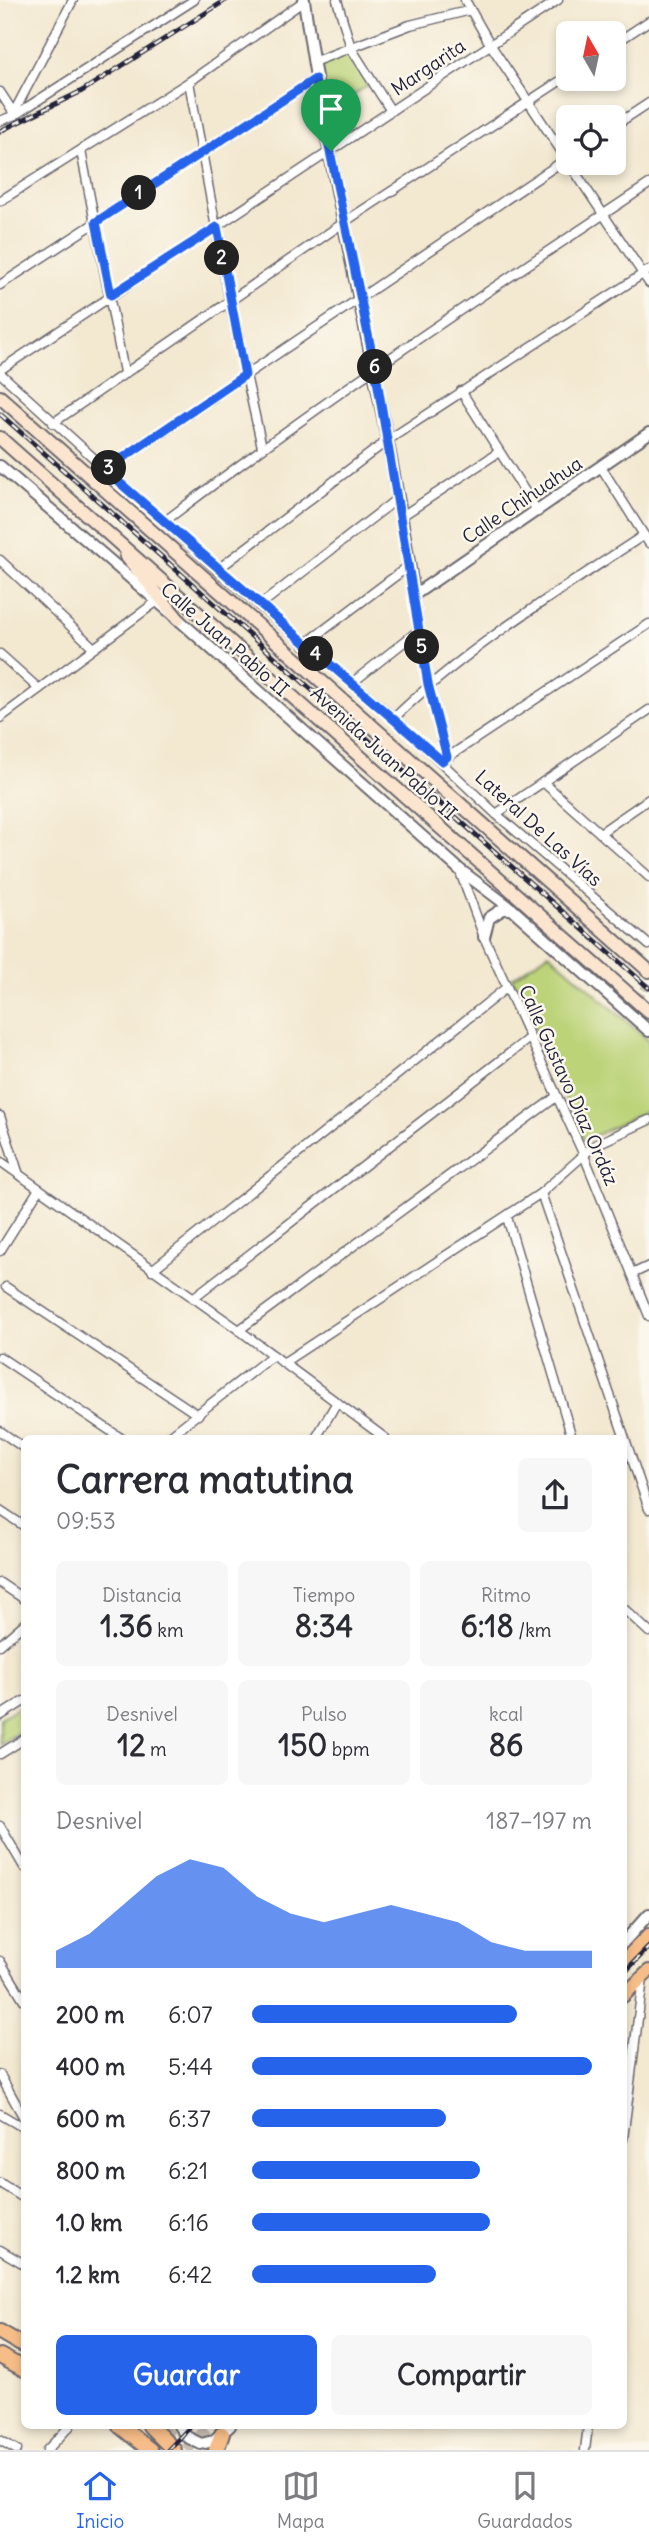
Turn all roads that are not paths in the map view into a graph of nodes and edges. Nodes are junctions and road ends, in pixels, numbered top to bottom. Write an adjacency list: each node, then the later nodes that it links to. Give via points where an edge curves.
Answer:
1 (73, 0): 20 (street)
2 (194, 0): 20 (street)
3 (304, 0): 12 (street); 14 (street)
4 (337, 0): 11 (street)
5 (465, 0): 7 (street)
6 (558, 0): 10 (street, Margarita)
7 (471, 10): 10 (street); 11 (street, via 410,25)
8 (649, 20): 9 (street)
9 (626, 36)
10 (490, 44): 17 (street); 19 (street, Margarita)
11 (351, 48): 12 (street); 19 (street)
12 (313, 62): 13 (street)
13 (315, 79): 25 (street); 26 (street)
14 (189, 82): 24 (street); 26 (street)
15 (556, 84): 17 (street)
16 (0, 92): 20 (street)
17 (529, 102): 23 (street); 32 (street)
18 (649, 103): 21 (street)
19 (391, 111): 25 (street, Margarita)
20 (15, 114): 22 (street)
21 (626, 118)
22 (0, 121)
23 (556, 142)
24 (81, 151): 30 (street); 33 (street)
25 (331, 151): 32 (street); 34 (street, Margarita)
26 (202, 153): 33 (street); 34 (street)
27 (556, 165): 39 (street)
28 (578, 175): 31 (street)
29 (649, 184): 31 (street)
30 (0, 201)
31 (603, 215): 35 (street); 41 (street)
32 (346, 221): 39 (street); 40 (street)
33 (96, 222): 37 (street); 38 (street)
34 (217, 227): 38 (street, Margarita); 40 (street)
35 (646, 272): 36 (street); 45 (street)
36 (649, 283)
37 (0, 285)
38 (111, 295): 42 (street, Margarita); 43 (street)
39 (360, 296): 41 (street); 44 (street)
40 (230, 303): 43 (street); 44 (street)
41 (375, 368): 50 (street); 51 (street)
42 (0, 372): 47 (street, Lateral De Las Vías)
43 (124, 372): 47 (street)
44 (245, 375): 51 (street); 55 (street)
45 (461, 391): 50 (street); 52 (street)
46 (0, 397): 56 (main road, Avenida Juan Pablo II)
47 (53, 423): 55 (street, Lateral De Las Vías)
48 (649, 433): 54 (street, Calle Chihuahua)
49 (0, 438): 61 (main road, Avenida Juan Pablo II)
50 (388, 440): 57 (street); 65 (street)
51 (262, 447): 60 (street)
52 (499, 452): 58 (street); 59 (street)
53 (0, 466): 67 (street, Calle Juan Pablo II)
54 (601, 467): 58 (street, Calle Chihuahua); 62 (street)
55 (105, 470): 56 (street); 60 (street, Lateral De Las Vías)
56 (95, 482): 91 (main road, Avenida Juan Pablo II)
57 (398, 498): 59 (street); 68 (street)
58 (538, 512): 66 (street, Calle Chihuahua)
59 (402, 516): 64 (street)
60 (164, 522): 65 (street, Lateral De Las Vías)
61 (109, 533): 69 (main road); 93 (main road, Avenida Juan Pablo II)
62 (646, 539): 76 (street)
63 (0, 560): 73 (street)
64 (410, 565): 66 (street); 72 (street)
65 (217, 570): 68 (street, Lateral De Las Vías)
66 (414, 595): 71 (street)
67 (156, 603): 69 (street, Calle Juan Pablo II); 73 (street)
68 (259, 606): 72 (street, Lateral De Las Vías)
69 (178, 619): 86 (street, Calle Juan Pablo II)
70 (649, 624): 81 (street)
71 (419, 630): 75 (street); 76 (street)
72 (304, 645): 75 (street, Lateral De Las Vías)
73 (94, 648): 77 (street)
74 (0, 654): 77 (street)
75 (352, 682): 80 (street, Lateral De Las Vías)
76 (428, 684): 80 (street); 81 (street)
77 (38, 689): 79 (street)
78 (649, 710): 82 (street)
79 (0, 718)
80 (394, 718): 81 (street, Lateral De Las Vías)
81 (444, 759): 84 (street, Lateral De Las Vías)
82 (542, 782): 84 (street); 85 (street)
83 (649, 799): 85 (street)
84 (496, 814): 90 (street, Lateral De Las Vías)
85 (600, 833): 87 (street)
86 (459, 869): 88 (street, Calle Juan Pablo II); 89 (street, Calle Gustavo Díaz Ordáz)
87 (649, 877)
88 (512, 909): 89 (street, via 489,918); 94 (street, Calle Juan Pablo II)
89 (484, 937): 92 (street, Calle Gustavo Díaz Ordáz)
90 (649, 944)
91 (649, 971)
92 (506, 988): 95 (street, Calle Gustavo Díaz Ordáz); 107 (street)
93 (649, 1012)
94 (649, 1031)
95 (528, 1039): 96 (street, Calle Gustavo Díaz Ordáz); 110 (street)
96 (556, 1097): 99 (street, Calle Gustavo Díaz Ordáz); 112 (street)
97 (0, 1116): 101 (street)
98 (649, 1121): 99 (street)
99 (583, 1153): 103 (street); 108 (street, Calle Gustavo Díaz Ordáz)
100 (0, 1161): 101 (street)
101 (19, 1175): 102 (street)
102 (38, 1189): 105 (street); 107 (street)
103 (541, 1193): 104 (street); 124 (street)
104 (507, 1217): 115 (street); 123 (street)
105 (0, 1251)
106 (649, 1266): 108 (street)
107 (152, 1270): 110 (street)
108 (632, 1274): 111 (street, Calle Gustavo Díaz Ordáz)
109 (6, 1287): 117 (street)
110 (193, 1298): 112 (street)
111 (649, 1316)
112 (239, 1330): 113 (street)
113 (273, 1355): 115 (street); 117 (street)
114 (0, 1357): 119 (street)
115 (283, 1363): 116 (street)
116 (337, 1402): 121 (street); 122 (street)
117 (198, 1415): 120 (street)
118 (0, 1431): 126 (street)
119 (117, 1435)
120 (171, 1435)
121 (318, 1435)
122 (381, 1435)
123 (571, 1435)
124 (624, 1435)
125 (627, 1445): 127 (street)
126 (21, 1446)
127 (649, 1509)
128 (0, 1510): 129 (street)
129 (21, 1524)
130 (0, 1583): 131 (street)
131 (21, 1597)
132 (627, 1612): 134 (street)
133 (21, 1627): 135 (street)
134 (649, 1632)
135 (0, 1645)
136 (21, 1703): 137 (street)
137 (0, 1716)
138 (21, 1741): 139 (street)
139 (0, 1754)
140 (0, 1826): 141 (street)
141 (21, 1862)
142 (649, 1914): 144 (street)
143 (649, 1935): 145 (main road)
144 (627, 1939)
145 (627, 1957)
146 (0, 1962): 149 (street)
147 (646, 1974): 148 (main road); 151 (street)
148 (627, 1992)
149 (21, 1995)
150 (0, 2075): 152 (street)
151 (627, 2110)
152 (21, 2113)
153 (0, 2114): 154 (street)
154 (21, 2126)
155 (0, 2183): 156 (street)
156 (21, 2196)
157 (0, 2249): 158 (street)
158 (21, 2262)
159 (0, 2332): 160 (highway)
160 (21, 2344)
161 (0, 2356): 162 (highway)
162 (21, 2367)
163 (67, 2429): 172 (street)
164 (121, 2429): 173 (highway)
165 (124, 2429): 174 (highway)
166 (153, 2429): 175 (highway)
167 (181, 2429): 169 (street, via 198,2444 213,2441)
168 (588, 2429): 177 (street)
169 (226, 2430): 176 (highway)
170 (0, 2440): 171 (street)
171 (17, 2450)
172 (47, 2450)
173 (129, 2450)
174 (150, 2450)
175 (174, 2450)
176 (216, 2450)
177 (585, 2450)

